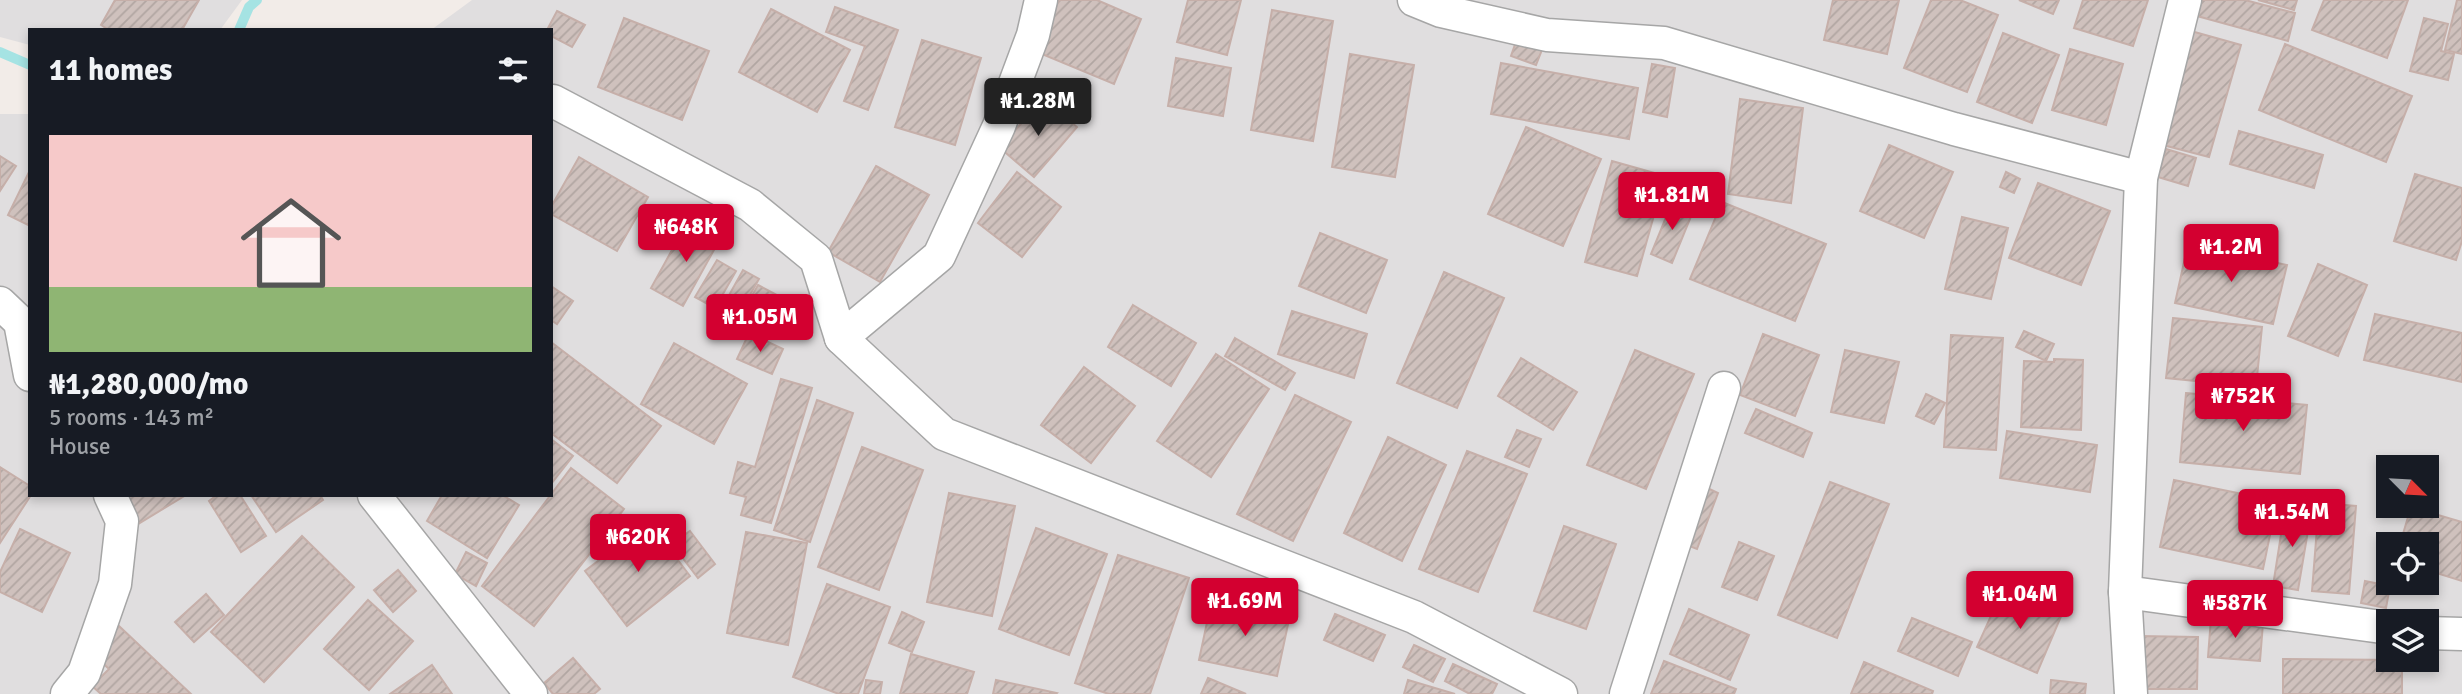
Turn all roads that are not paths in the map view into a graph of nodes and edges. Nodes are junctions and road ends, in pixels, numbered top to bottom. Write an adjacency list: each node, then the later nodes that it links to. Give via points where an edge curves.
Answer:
1 (1041, 0): 7 (street, via 1033,35 999,125 939,256)
2 (1414, 0): 5 (street, via 1441,11 1547,35 1664,43 1954,130)
3 (2185, 0): 5 (street)
4 (553, 101): 7 (street, via 750,205 816,259)
5 (2141, 178): 12 (street)
6 (0, 303): 8 (street, via 20,322)
7 (841, 338): 18 (street, via 944,434 1414,617)
8 (28, 364)
9 (1724, 388): 19 (street)
10 (111, 497): 16 (street, via 122,521 115,584 83,673)
11 (376, 497): 17 (street)
12 (2125, 592): 13 (street); 20 (street)
13 (2376, 626)
14 (2439, 633): 15 (street)
15 (2462, 634)
16 (67, 694)
17 (531, 694)
18 (1561, 694)
19 (1626, 694)
20 (2131, 694)

